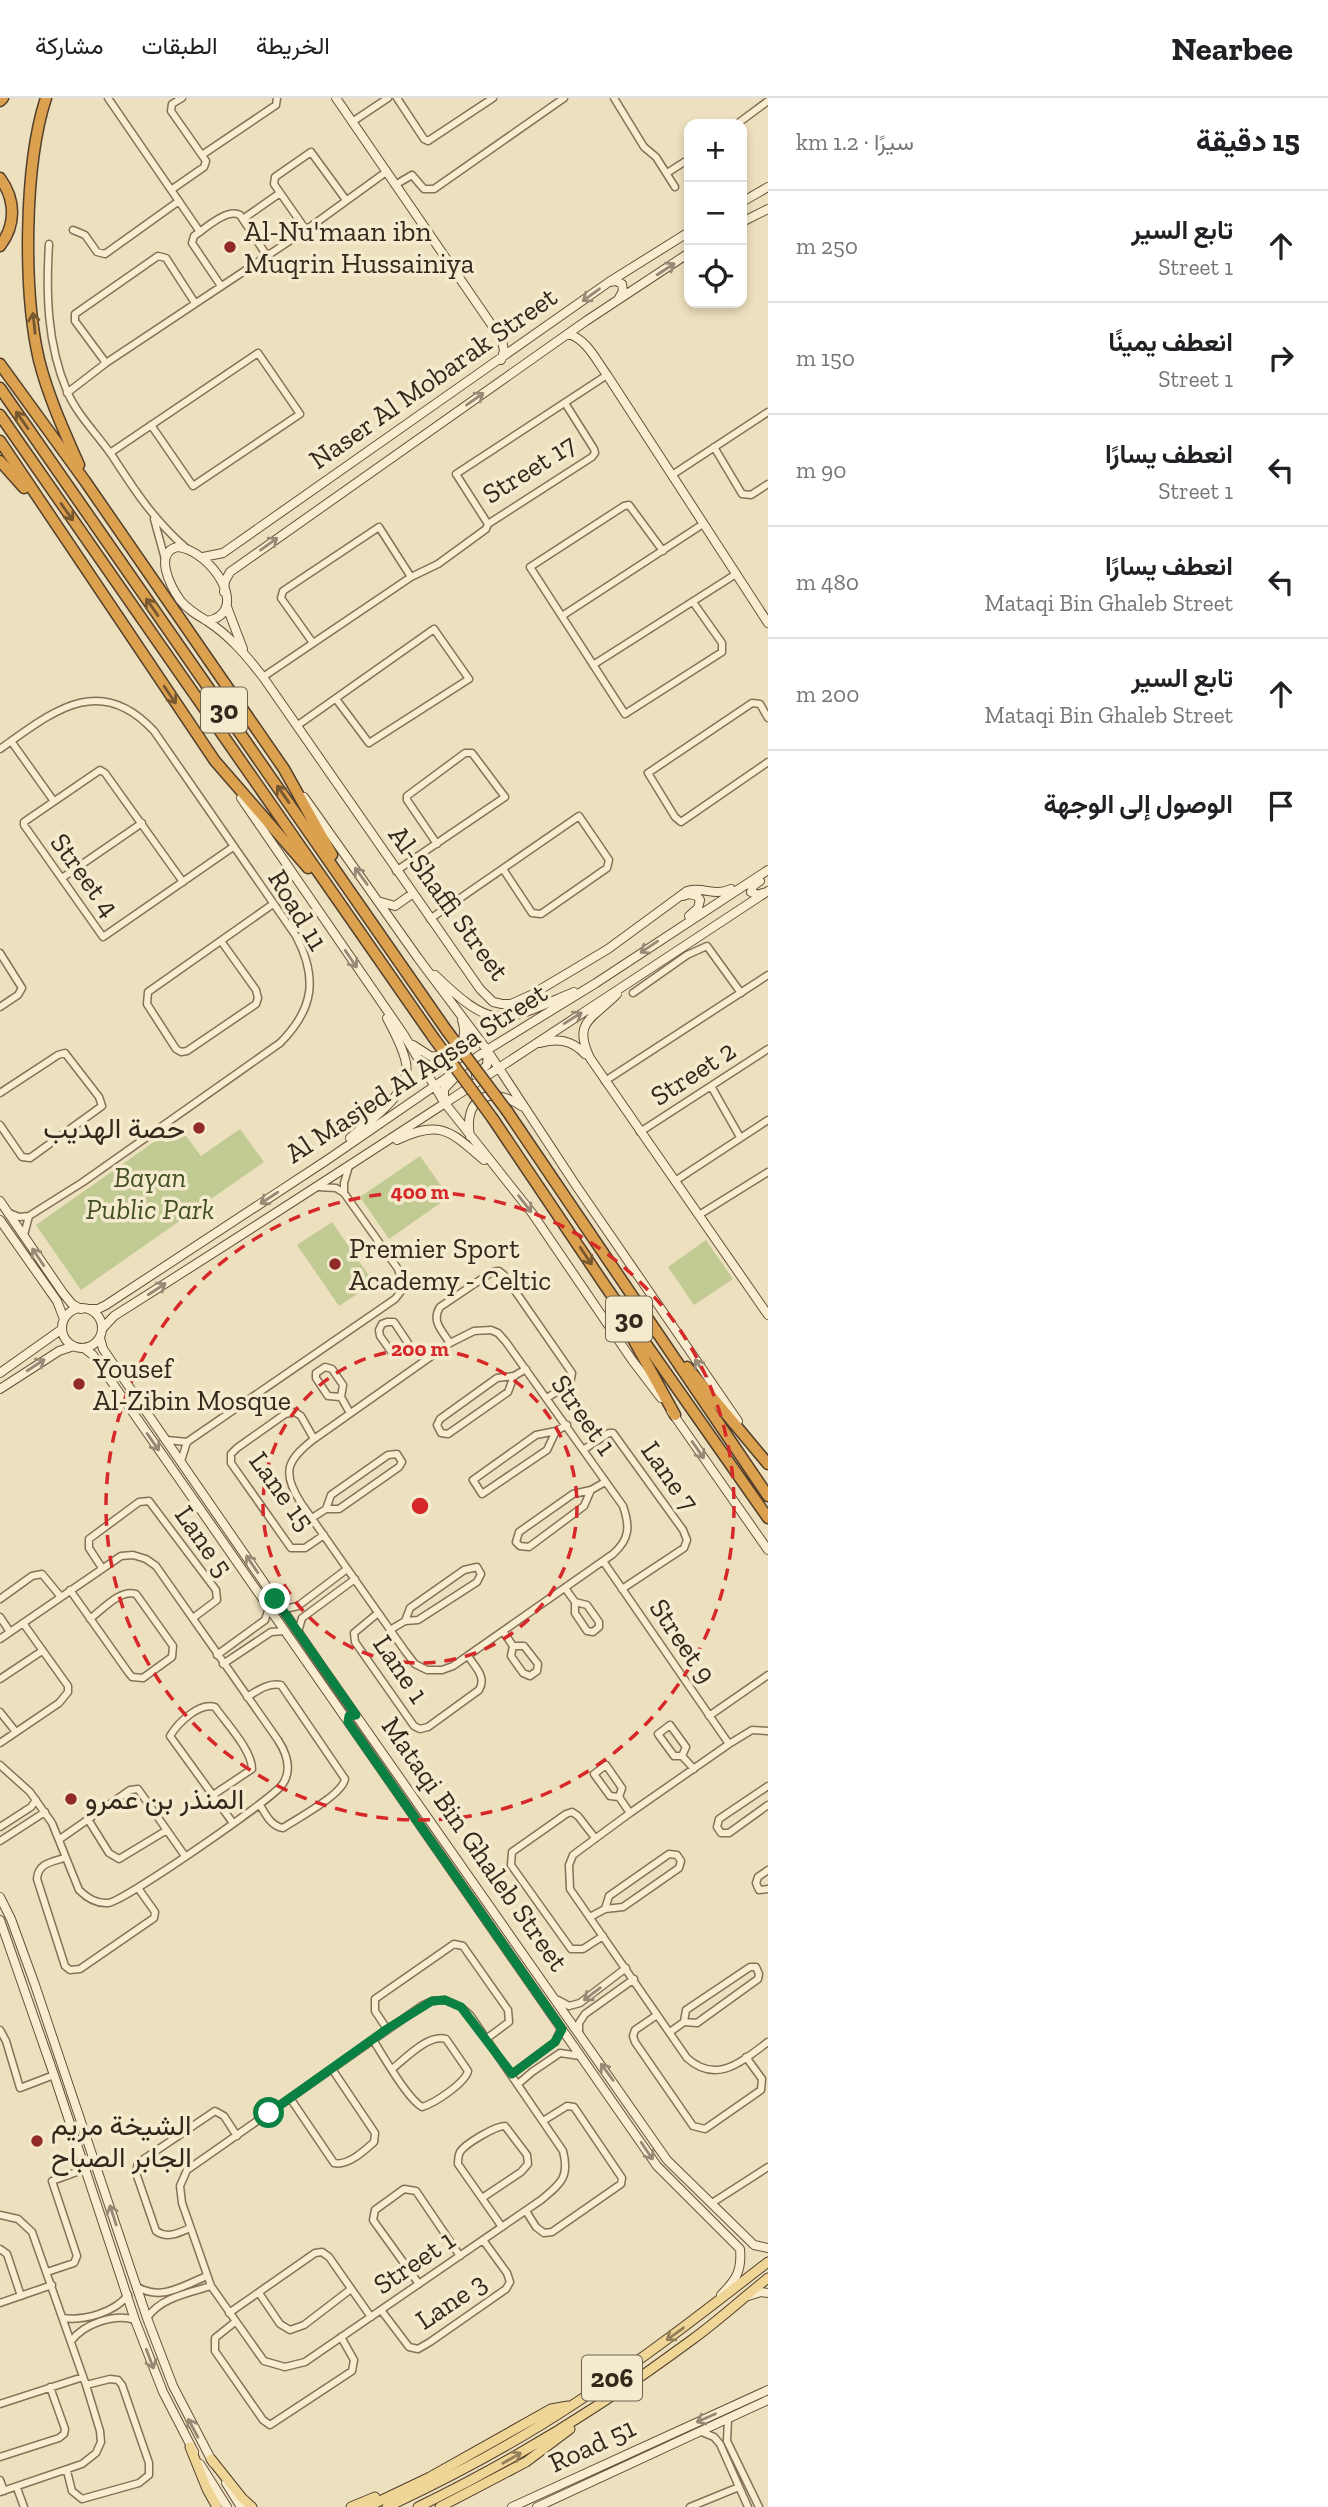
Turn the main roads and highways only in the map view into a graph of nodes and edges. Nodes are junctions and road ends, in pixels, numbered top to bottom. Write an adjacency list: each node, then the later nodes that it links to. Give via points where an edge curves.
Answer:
1 (46, 98): 9 (highway, one-way to 1, via 48,386 33,320 31,197)
2 (0, 178): 3 (highway, via 13,212)
3 (0, 246)
4 (2, 368): 9 (highway)
5 (0, 388): 11 (highway, 30, one-way to 5)
6 (0, 415): 12 (highway, 30, one-way to 12)
7 (0, 441): 10 (highway)
8 (0, 461): 10 (highway)
9 (85, 481): 11 (highway, via 284,769)
10 (50, 516): 12 (highway, one-way to 12, via 215,761)
11 (353, 895): 14 (highway, 30, bridge, via 508,1111)
12 (340, 904): 13 (highway, 30, one-way to 13, bridge)
13 (607, 1287): 15 (highway); 18 (highway, 30)
14 (658, 1336): 16 (highway); 17 (highway, 30)
15 (675, 1415)
16 (768, 1464)
17 (768, 1496)
18 (768, 1518)
19 (768, 2262): 21 (main road, 206, one-way to 21)
20 (768, 2278): 22 (main road, 206, via 695,2338)
21 (573, 2405): 25 (main road, via 551,2409); 30 (main road, 206, via 446,2479)
22 (583, 2416): 31 (main road, 206, one-way to 22); 32 (main road, via 526,2462)
23 (190, 2447): 26 (main road)
24 (211, 2459): 27 (main road)
25 (390, 2496): 28 (main road); 29 (main road)
26 (217, 2507)
27 (252, 2507)
28 (351, 2507)
29 (367, 2507)
30 (387, 2507)
31 (418, 2507)
32 (440, 2507)

